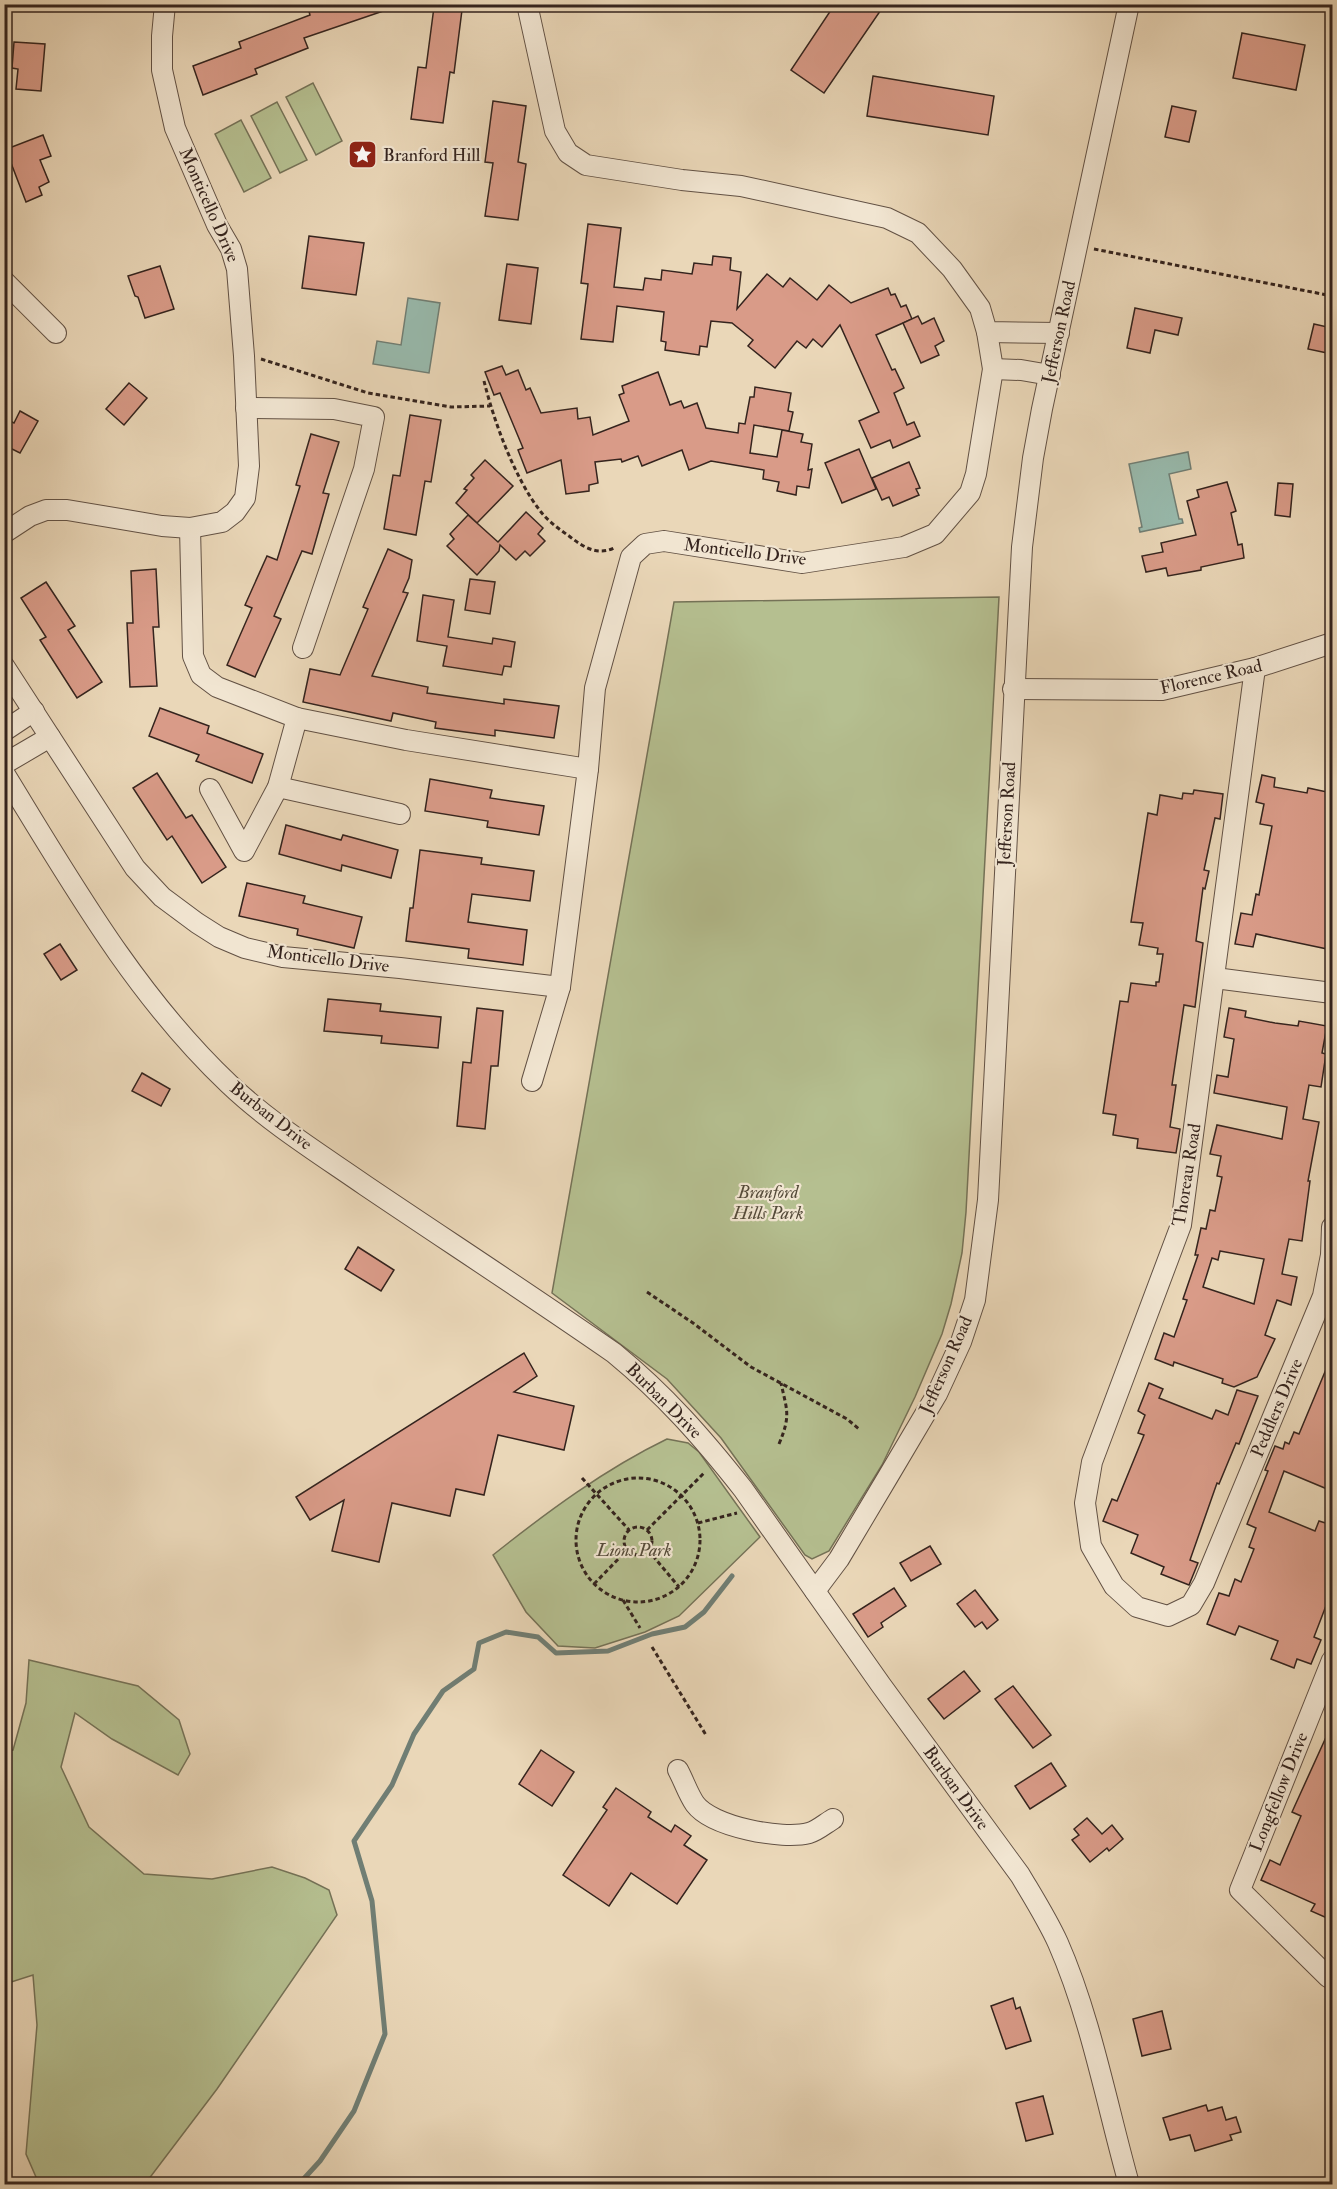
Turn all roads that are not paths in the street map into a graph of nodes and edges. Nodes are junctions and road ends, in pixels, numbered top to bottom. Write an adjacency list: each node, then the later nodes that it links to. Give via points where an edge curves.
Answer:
1 (165, 4): 10 (street, Monticello Drive, via 162,70 175,128 237,269)
2 (527, 4): 5 (street, Monticello Drive, via 555,131 568,153 586,165 741,186 887,218 918,233 952,269 980,308)
3 (1129, 4): 7 (street, Jefferson Road)
4 (4, 281): 6 (street)
5 (987, 332): 7 (street); 8 (street, Monticello Drive)
6 (56, 333)
7 (1059, 333): 9 (street, Jefferson Road)
8 (993, 369): 9 (street); 23 (street, Monticello Drive, via 970,493 935,534 904,547 802,563 664,541 645,544 631,557 595,688)
9 (1050, 375): 17 (street, Jefferson Road, via 1033,458 1022,547)
10 (246, 408): 11 (street, Monticello Drive, via 249,466 245,498 222,522); 14 (street, via 334,409 374,417 364,469)
11 (190, 528): 12 (street, Monticello Drive, via 46,510); 19 (street, via 194,656 201,675 217,687)
12 (4, 533)
13 (1332, 643): 16 (street, Florence Road)
14 (303, 648)
15 (4, 666): 18 (street, Monticello Drive)
16 (1255, 668): 17 (street, Florence Road, via 1162,690); 28 (street, Thoreau Road)
17 (1014, 689): 35 (street, Jefferson Road, via 988,1200 975,1300 937,1394 856,1532)
18 (34, 711): 20 (street); 21 (street, Monticello Drive)
19 (297, 718): 23 (street); 25 (street)
20 (4, 731)
21 (50, 737): 22 (street); 29 (street, Monticello Drive, via 135,867 162,897 219,937 283,957)
22 (4, 764)
23 (588, 769): 29 (street, Monticello Drive)
24 (4, 773): 35 (street, Burban Drive, via 116,952 153,1001 230,1085 284,1129 614,1353 648,1381 720,1460)
25 (278, 787): 26 (street, via 244,850); 27 (street)
26 (210, 789)
27 (400, 814)
28 (1215, 978): 30 (street); 34 (street, Thoreau Road, via 1181,1224 1092,1462 1085,1503 1091,1546 1114,1586 1137,1607 1168,1616 1191,1605)
29 (560, 987): 31 (street, Monticello Drive)
30 (1332, 993)
31 (532, 1081)
32 (1332, 1227): 33 (street, Peddlers Drive)
33 (1328, 1297): 34 (street, Peddlers Drive)
34 (1204, 1583)
35 (815, 1591): 40 (street, Burban Drive, via 1040,1908 1072,1980)
36 (1332, 1660): 39 (street, Longfellow Drive, via 1240,1890)
37 (678, 1770): 38 (street, via 696,1805 719,1820 746,1829 773,1835 810,1833)
38 (833, 1819)
39 (1331, 1975)
40 (1129, 2184)

